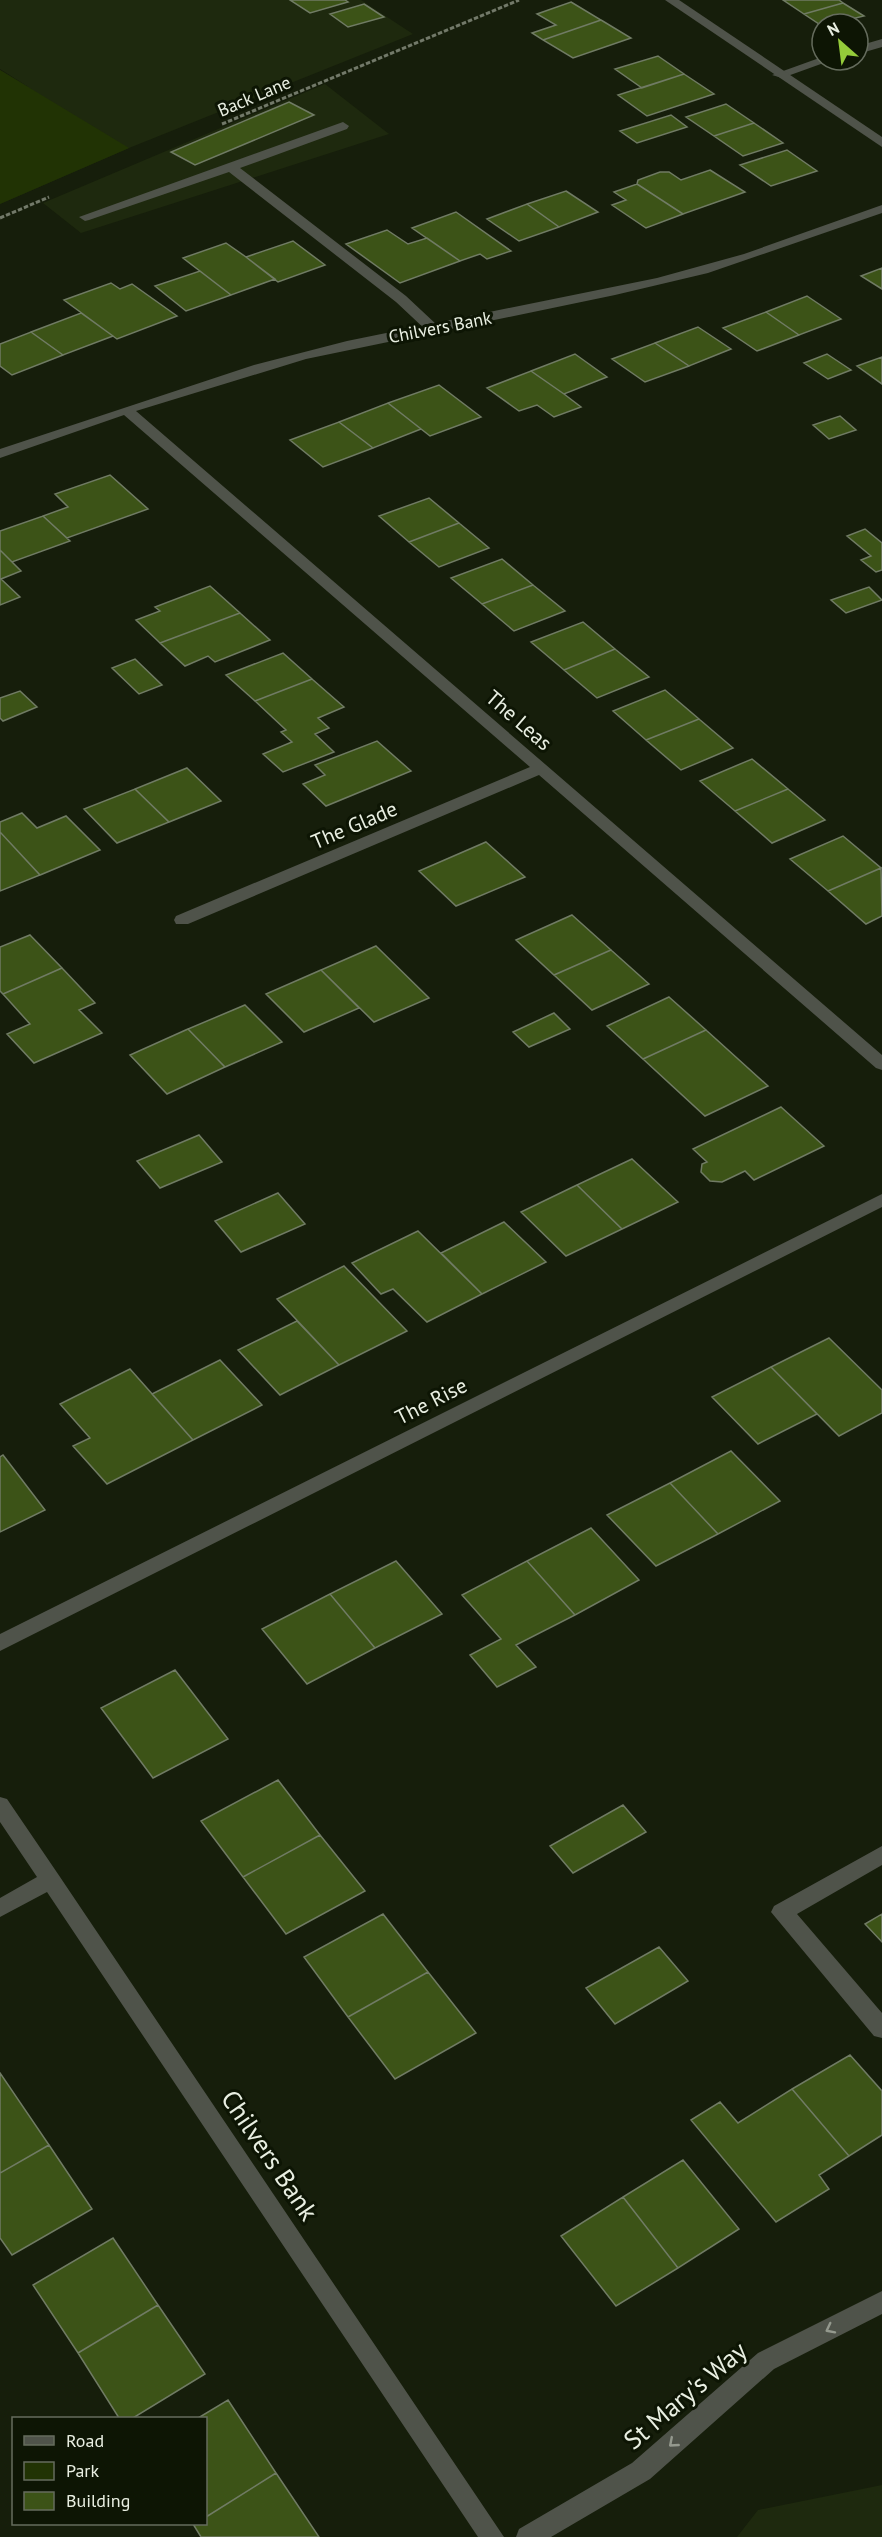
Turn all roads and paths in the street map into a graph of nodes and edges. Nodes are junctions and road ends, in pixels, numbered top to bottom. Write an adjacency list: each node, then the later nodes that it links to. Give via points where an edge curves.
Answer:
1 (519, 0): 6 (path, Back Lane)
2 (671, 0): 4 (street)
3 (810, 65): 4 (street)
4 (778, 75): 7 (street)
5 (343, 126): 8 (street)
6 (213, 128)
7 (882, 143)
8 (231, 167): 11 (street); 13 (street, via 401,299)
9 (53, 196): 12 (path)
10 (882, 209): 13 (street, Chilvers Bank, via 702,270 591,297)
11 (85, 216)
12 (0, 218)
13 (432, 328): 14 (street, Chilvers Bank, via 245,371)
14 (127, 410): 15 (street, Chilvers Bank); 16 (street, The Leas)
15 (0, 454)
16 (542, 768): 17 (street, The Glade); 18 (street, The Leas)
17 (182, 920)
18 (882, 1064)
19 (882, 1200): 20 (street, The Rise)
20 (0, 1643)
21 (0, 1805): 23 (street, Chilvers Bank)
22 (882, 1856): 25 (street, via 782,1912)
23 (51, 1880): 24 (street); 27 (street, Chilvers Bank)
24 (0, 1908)
25 (882, 2029)
26 (882, 2302): 28 (street, St Mary's Way, one-way to 28, via 766,2361 641,2471)
27 (492, 2537)
28 (528, 2537)

